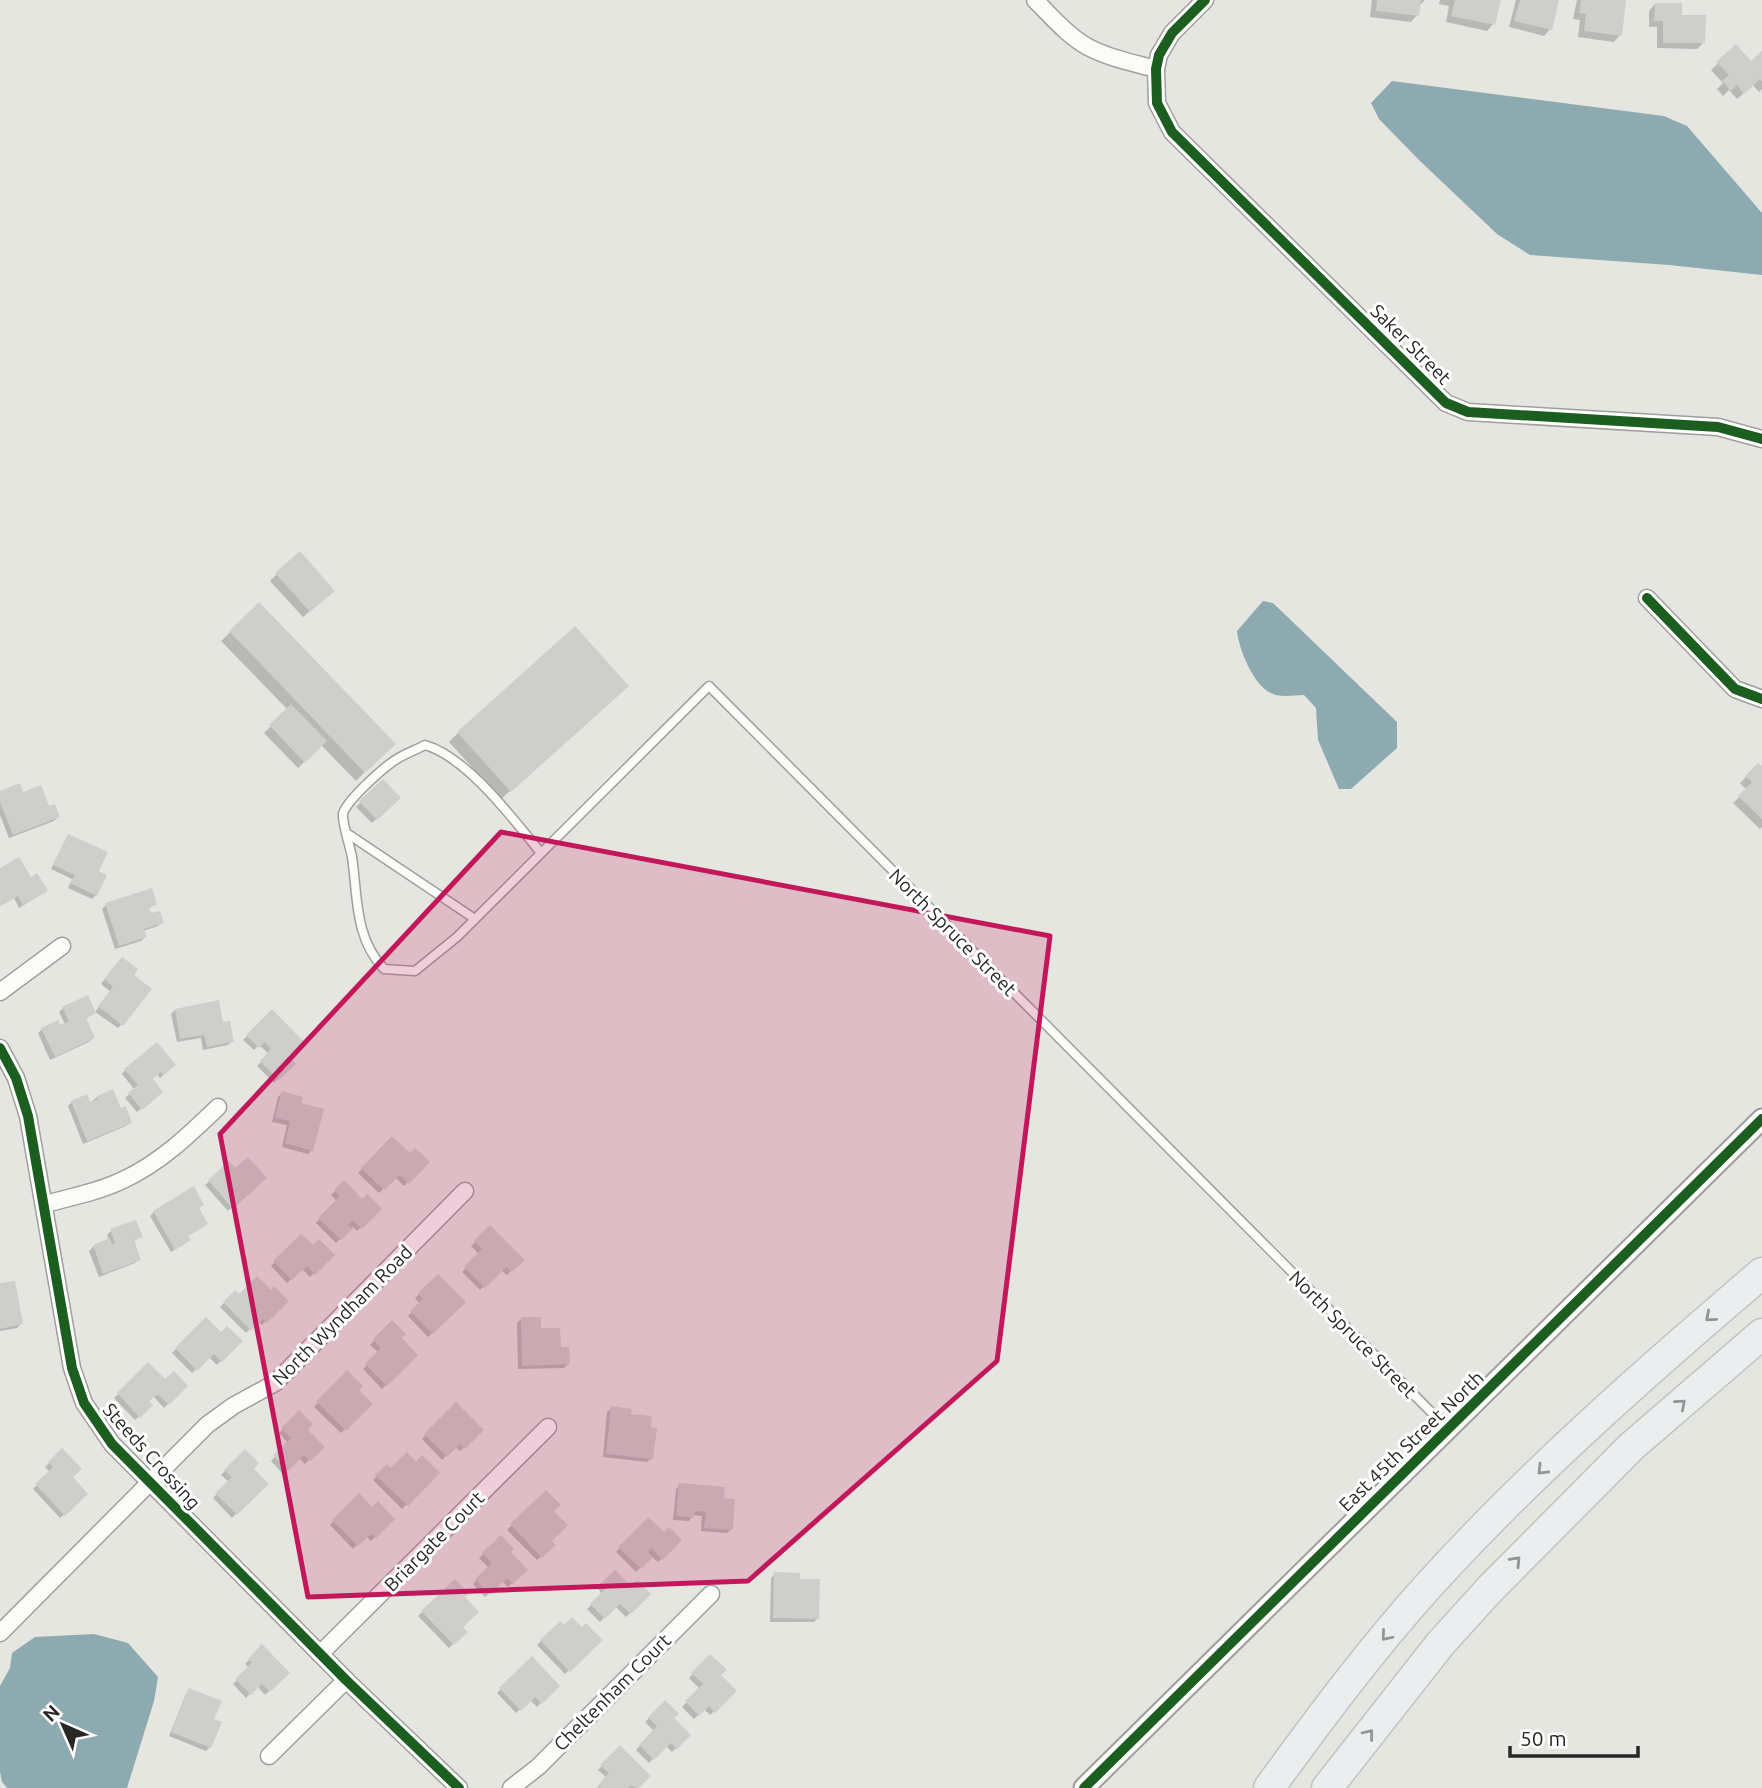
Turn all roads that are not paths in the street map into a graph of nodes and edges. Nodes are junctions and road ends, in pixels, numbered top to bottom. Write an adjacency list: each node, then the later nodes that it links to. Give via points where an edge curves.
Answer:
1 (1035, 0): 3 (street, via 1086,46)
2 (1205, 0): 3 (street, via 1172,33)
3 (1156, 69): 4 (street, Saker Street, via 1157,103 1172,132 1446,403 1468,412 1718,427)
4 (1762, 439)
5 (1647, 598): 6 (street, via 1735,689)
6 (1762, 699)
7 (348, 834): 8 (lane, via 343,815 350,801 391,763 425,745 439,749 469,773); 9 (lane); 9 (lane, North Spruce Street, via 363,936 384,969 415,971)
8 (541, 853): 9 (lane, North Spruce Street); 20 (lane, North Spruce Street, via 709,686)
9 (475, 919)
10 (62, 946): 11 (street)
11 (0, 992)
12 (0, 1048): 16 (street, Steeds Crossing, via 24,1098)
13 (218, 1107): 16 (street, via 143,1170 104,1188)
14 (1762, 1119): 20 (street, East 45th Street North)
15 (465, 1191): 21 (street, North Wyndham Road, via 275,1383 222,1413)
16 (44, 1203): 21 (street, Steeds Crossing, via 77,1386 102,1431)
17 (1762, 1273): 30 (highway, one-way to 30, via 1554,1458 1430,1584 1367,1658)
18 (1762, 1334): 31 (highway, one-way to 18, via 1490,1588 1632,1446)
19 (548, 1427): 24 (street, Briargate Court)
20 (1448, 1429): 29 (street, East 45th Street North)
21 (150, 1484): 23 (street, North Wyndham Road); 24 (street, Steeds Crossing)
22 (711, 1594): 28 (street, Cheltenham Court, via 538,1767)
23 (0, 1633)
24 (320, 1654): 25 (street, Steeds Crossing)
25 (346, 1680): 26 (street); 27 (street, Steeds Crossing)
26 (269, 1756)
27 (459, 1788)
28 (511, 1788)
29 (1084, 1788)
30 (1269, 1788)
31 (1327, 1788)

